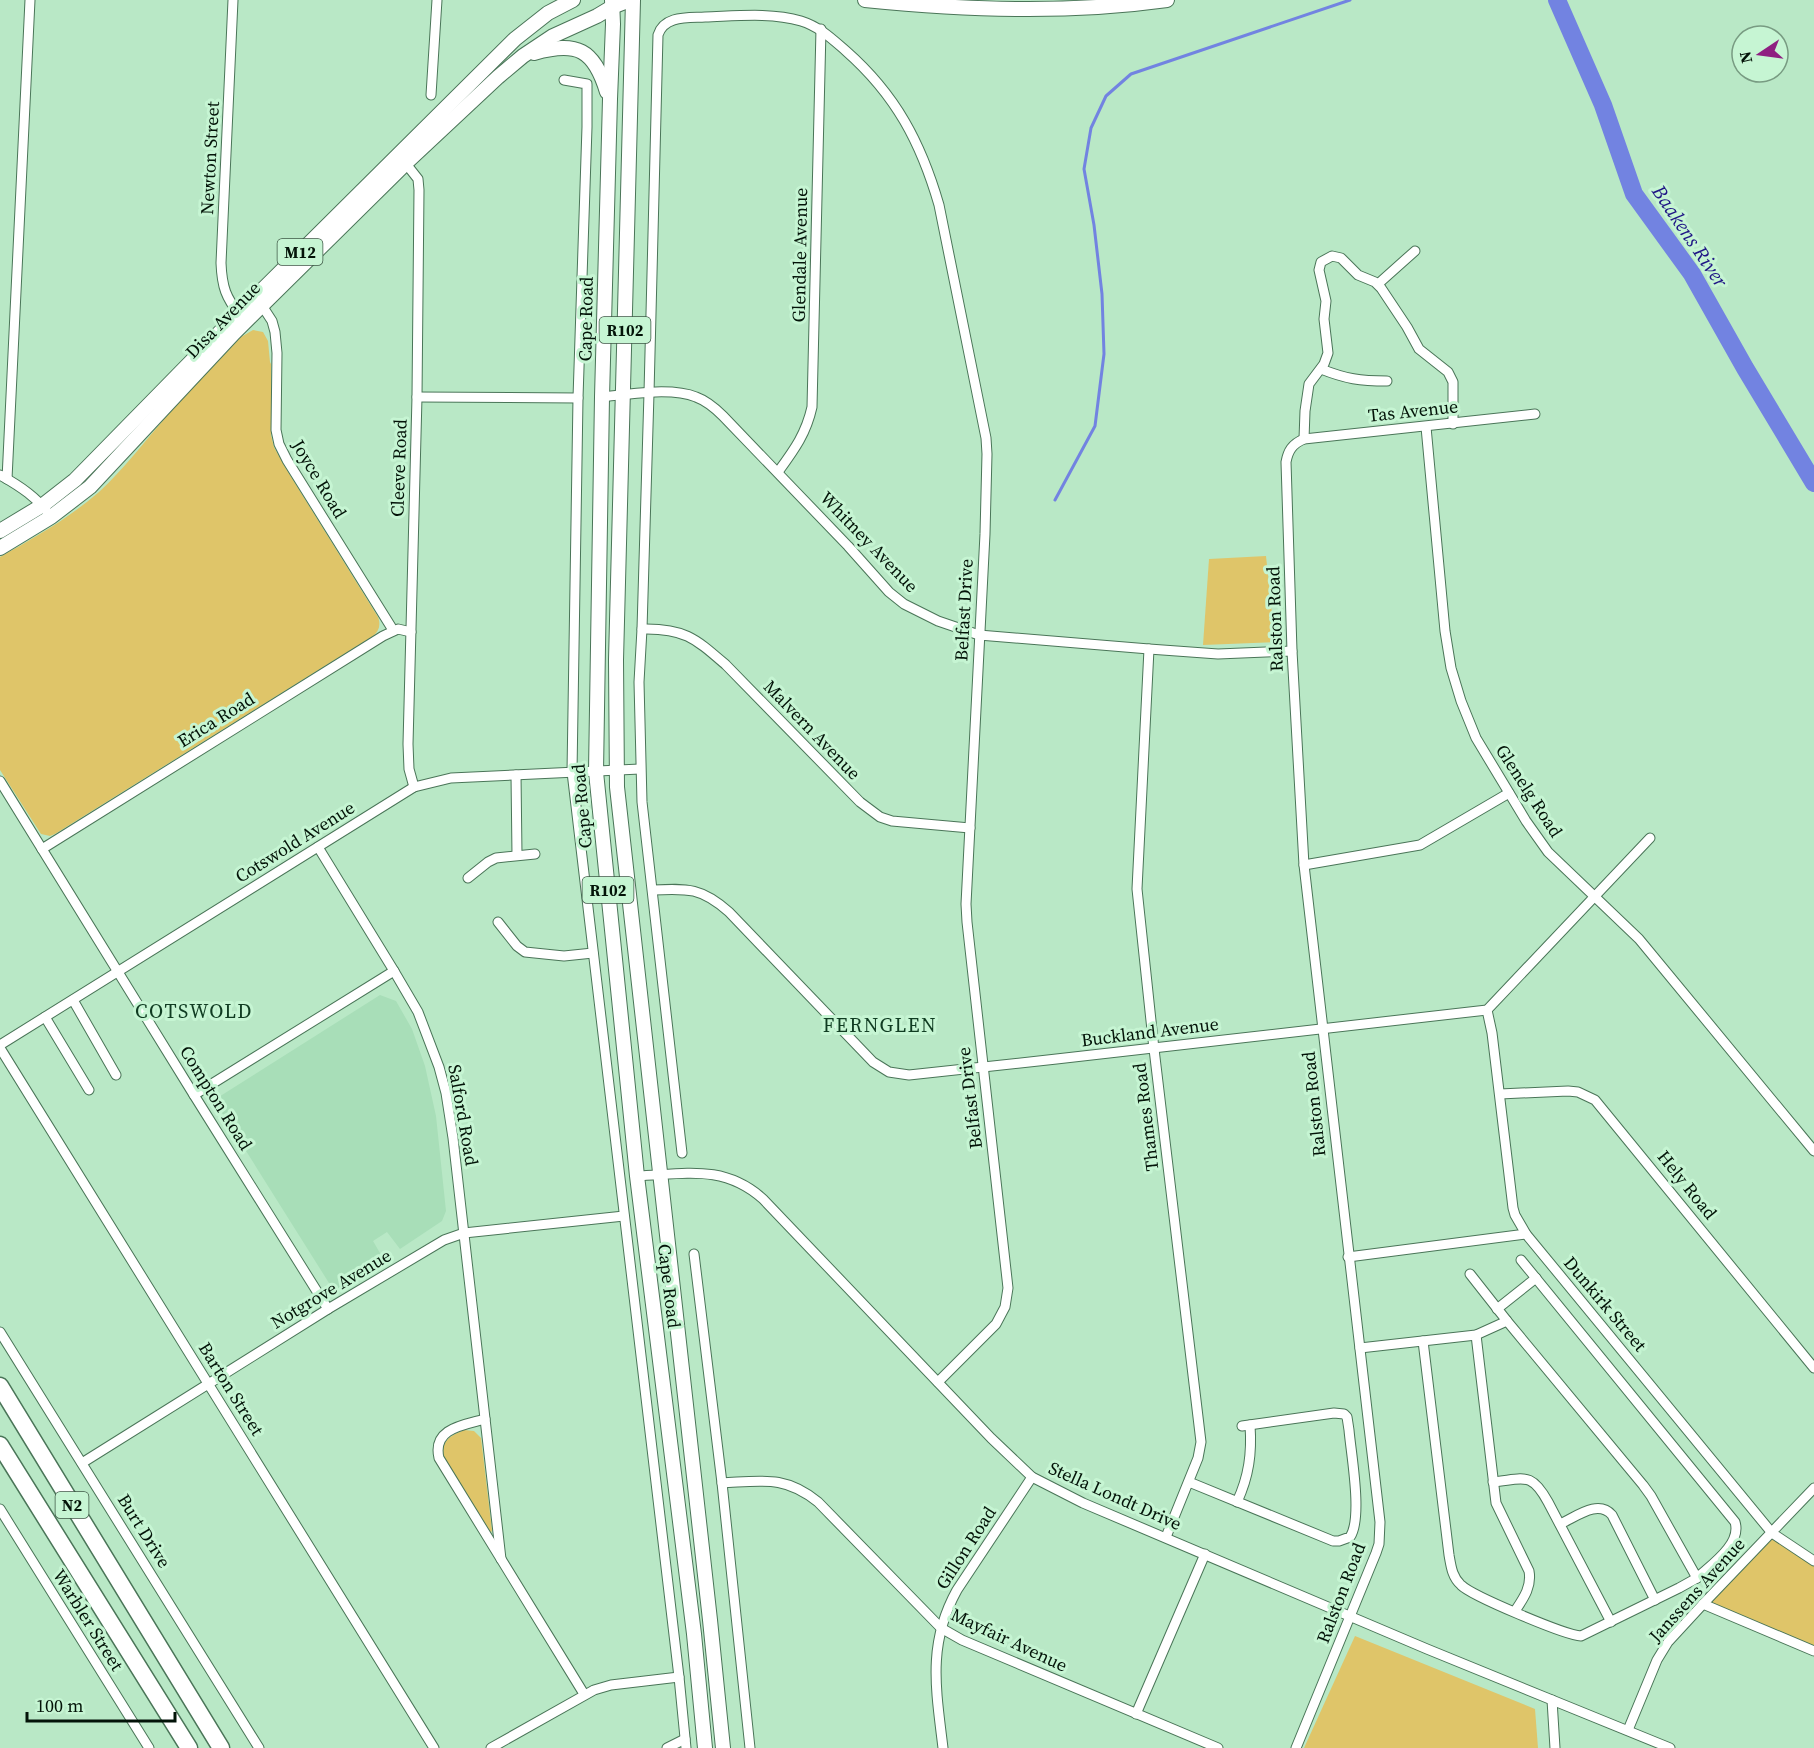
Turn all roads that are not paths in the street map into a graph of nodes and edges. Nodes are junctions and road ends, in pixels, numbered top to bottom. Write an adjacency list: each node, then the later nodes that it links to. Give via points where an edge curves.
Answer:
1 (30, 0): 31 (street)
2 (233, 0): 18 (street, Newton Street, via 221,263 225,293)
3 (437, 0): 12 (street)
4 (573, 0): 14 (main road, Disa Avenue / M12, via 522,33)
5 (631, 0): 8 (main road, M12); 22 (main road, Cape Road / R102)
6 (865, 0): 7 (main road, via 1026,10)
7 (1167, 0)
8 (612, 3): 10 (main road, Disa Avenue / M12, via 597,16 553,36); 13 (main road, Cape Road / R102)
9 (821, 29): 21 (street, Belfast Drive, via 780,17 673,20 662,26 658,35); 30 (street, Glendale Avenue, via 813,407 803,436); 38 (street, Belfast Drive, via 866,68 888,95 917,142 939,205 987,446)
10 (523, 56): 13 (main road, via 566,47 584,53 602,74); 14 (main road, Disa Avenue / M12)
11 (564, 80): 25 (street, Cape Road, via 587,84)
12 (431, 94)
13 (610, 99): 24 (main road, Cape Road / R102)
14 (403, 159): 17 (main road, Disa Avenue / M12); 23 (street, Cleeve Road, via 418,179 419,190)
15 (1415, 251): 16 (street)
16 (1378, 284): 19 (street, via 1358,275 1341,258 1332,256 1321,262 1328,346); 27 (street, via 1419,349 1448,372 1453,382)
17 (259, 301): 18 (main road, Disa Avenue / M12); 36 (street, Joyce Road, via 275,332 279,444)
18 (242, 318): 32 (main road, Disa Avenue / M12)
19 (1322, 369): 20 (street, via 1346,378); 29 (street, Ralston Road, via 1309,384)
20 (1387, 381)
21 (649, 393): 22 (street, Whitney Avenue); 30 (street, Whitney Avenue, via 698,397 711,405); 35 (street)
22 (624, 395): 24 (street, Whitney Avenue); 42 (main road, Cape Road / R102)
23 (417, 396): 25 (street); 37 (street, Cleeve Road)
24 (602, 397): 44 (main road, Cape Road / R102)
25 (578, 398): 43 (street, Cape Road)
26 (1535, 414): 27 (street, Tas Avenue)
27 (1453, 424): 28 (street, Tas Avenue)
28 (1426, 427): 29 (street, Tas Avenue); 48 (street, Glenelg Road, via 1451,668 1476,738)
29 (1300, 441): 40 (street, Ralston Road, via 1286,462)
30 (778, 472): 38 (street, Whitney Avenue, via 889,592 938,621)
31 (4, 477): 32 (street, via 32,495)
32 (47, 511): 33 (main road, Disa Avenue / M12); 34 (main road, Disa Avenue / M12)
33 (0, 531)
34 (0, 548)
35 (642, 629): 41 (street); 49 (street, Malvern Avenue, via 680,632 704,646 880,818)
36 (393, 630): 37 (street); 52 (street, Erica Road)
37 (411, 632): 47 (street, Cleeve Road, via 408,761)
38 (979, 634): 39 (street, Whitney Avenue); 49 (street, Belfast Drive)
39 (1149, 649): 40 (street, Whitney Avenue, via 1218,654); 68 (street, Thames Road, via 1137,889)
40 (1292, 651): 55 (street, Ralston Road)
41 (640, 769): 42 (street, Cotswold Avenue); 57 (street)
42 (616, 771): 44 (street, Cotswold Avenue); 76 (main road, Cape Road / R102)
43 (572, 772): 44 (street, Cotswold Avenue); 45 (street, Cotswold Avenue); 60 (street, Cape Road)
44 (596, 772): 77 (main road, Cape Road / R102)
45 (516, 775): 47 (street, Cotswold Avenue, via 451,778); 54 (street)
46 (0, 781): 52 (street, Compton Road)
47 (414, 787): 51 (street, Cotswold Avenue)
48 (1509, 793): 55 (street, via 1420,845); 58 (street, Glenelg Road, via 1548,852)
49 (970, 828): 69 (street, Belfast Drive, via 967,922)
50 (1650, 838): 58 (street)
51 (318, 847): 61 (street, Cotswold Avenue); 62 (street, Salford Road)
52 (42, 849): 61 (street, Compton Road)
53 (536, 854): 54 (street)
54 (517, 855): 56 (street, via 492,859)
55 (1304, 865): 66 (street, Ralston Road)
56 (468, 878)
57 (653, 890): 69 (street, Buckland Avenue, via 695,891 717,901 880,1068 909,1075); 75 (street)
58 (1595, 897): 64 (street); 74 (street, Glenelg Road, via 1639,939)
59 (498, 922): 60 (street, via 525,952 560,956)
60 (593, 953): 78 (street, Cape Road)
61 (118, 971): 63 (street, Cotswold Avenue); 73 (street, Compton Road)
62 (394, 971): 73 (street); 79 (street, Salford Road, via 418,1012 439,1067 451,1120)
63 (73, 1000): 65 (street, Cotswold Avenue); 70 (street)
64 (1487, 1010): 66 (street, Buckland Avenue); 72 (street, Dunkirk Street)
65 (45, 1017): 67 (street, Cotswold Avenue); 71 (street)
66 (1322, 1028): 68 (street, Buckland Avenue); 82 (street, Ralston Road)
67 (0, 1046): 95 (street, Barton Street)
68 (1154, 1049): 69 (street, Buckland Avenue); 102 (street, Thames Road, via 1201,1442)
69 (983, 1068): 94 (street, Belfast Drive, via 1007,1298 996,1324)
70 (116, 1075)
71 (89, 1090)
72 (1500, 1094): 80 (street, Dunkirk Street, via 1513,1208); 93 (street, Hely Road, via 1568,1091 1595,1100)
73 (194, 1095): 86 (street, Compton Road)
74 (1814, 1151)
75 (682, 1153)
76 (660, 1175): 77 (street, Stella Londt Drive); 94 (street, Stella Londt Drive, via 722,1176 755,1191); 123 (main road, Cape Road / R102)
77 (637, 1176): 124 (main road, Cape Road / R102)
78 (624, 1216): 79 (street, Notgrove Avenue); 125 (street, Cape Road)
79 (464, 1233): 86 (street, Notgrove Avenue, via 444,1240); 97 (street, Salford Road)
80 (1526, 1234): 82 (street); 109 (street, Dunkirk Street)
81 (694, 1254): 104 (street, Cape Road)
82 (1348, 1257): 92 (street, Ralston Road)
83 (1521, 1260): 85 (street)
84 (1470, 1274): 87 (street)
85 (1536, 1278): 87 (street); 115 (street, via 1735,1522 1734,1539)
86 (328, 1309): 95 (street, Notgrove Avenue)
87 (1497, 1309): 88 (street)
88 (1507, 1321): 90 (street); 115 (street, via 1647,1491)
89 (0, 1332): 100 (street, Burt Drive)
90 (1476, 1335): 91 (street); 103 (street)
91 (1423, 1341): 92 (street); 118 (street, via 1453,1575 1468,1591)
92 (1360, 1348): 119 (street, Ralston Road, via 1380,1522 1376,1553)
93 (1814, 1368)
94 (938, 1382): 101 (street, Stella Londt Drive)
95 (209, 1384): 100 (street, Notgrove Avenue); 135 (street, Barton Street)
96 (0, 1386): 133 (highway, N2)
97 (485, 1419): 113 (street, Salford Road); 113 (street, Salford Road, via 445,1433 438,1451 442,1464)
98 (0, 1445): 111 (highway, N2)
99 (0, 1459): 111 (highway)
100 (82, 1463): 134 (street, Burt Drive)
101 (1032, 1477): 110 (street, Stella Londt Drive); 121 (street, Gillon Road, via 957,1590)
102 (1189, 1482): 106 (street); 110 (street, Thames Road)
103 (1493, 1482): 108 (street, via 1532,1480); 118 (street, via 1497,1509 1530,1577 1528,1589)
104 (723, 1483): 121 (street, Mayfair Avenue, via 780,1482 801,1489); 140 (street, Cape Road)
105 (1814, 1488): 109 (street, Janssens Avenue)
106 (1238, 1502): 106 (street, via 1250,1465 1246,1425 1334,1413 1347,1417 1356,1509 1350,1537 1333,1541)
107 (2, 1515): 131 (street, Warbler Street)
108 (1560, 1524): 116 (street, via 1592,1509 1608,1511); 120 (street)
109 (1772, 1533): 114 (street, Dunkirk Street); 117 (street, Janssens Avenue)
110 (1166, 1537): 112 (street, Stella Londt Drive)
111 (60, 1542): 132 (highway, N2)
112 (1205, 1554): 119 (street, Stella Londt Drive); 128 (street)
113 (501, 1559): 126 (street, Salford Road)
114 (1814, 1561)
115 (1697, 1578): 116 (street)
116 (1655, 1600): 120 (street)
117 (1703, 1604): 122 (street); 129 (street, Janssens Avenue, via 1662,1650)
118 (1515, 1611): 120 (street, via 1577,1636)
119 (1351, 1616): 127 (street, Stella Londt Drive); 143 (street, Ralston Road)
120 (1611, 1622)
121 (941, 1628): 128 (street, Mayfair Avenue); 141 (street, Gillon Road, via 936,1682)
122 (1814, 1651)
123 (716, 1673): 124 (main road); 139 (main road, Cape Road / R102)
124 (698, 1675): 138 (main road, Cape Road / R102)
125 (679, 1677): 126 (street, via 611,1684); 130 (street, Cape Road)
126 (584, 1694): 136 (street)
127 (1552, 1700): 129 (street, Stella Londt Drive); 144 (street)
128 (1136, 1714): 142 (street, Mayfair Avenue)
129 (1628, 1730): 145 (street, Stella Londt Drive)
130 (685, 1743): 137 (street)
131 (149, 1748)
132 (189, 1748)
133 (221, 1748)
134 (259, 1748)
135 (434, 1748)
136 (491, 1748)
137 (667, 1748)
138 (705, 1748)
139 (723, 1748)
140 (750, 1748)
141 (943, 1748)
142 (1218, 1748)
143 (1296, 1748)
144 (1555, 1748)
145 (1670, 1748)

